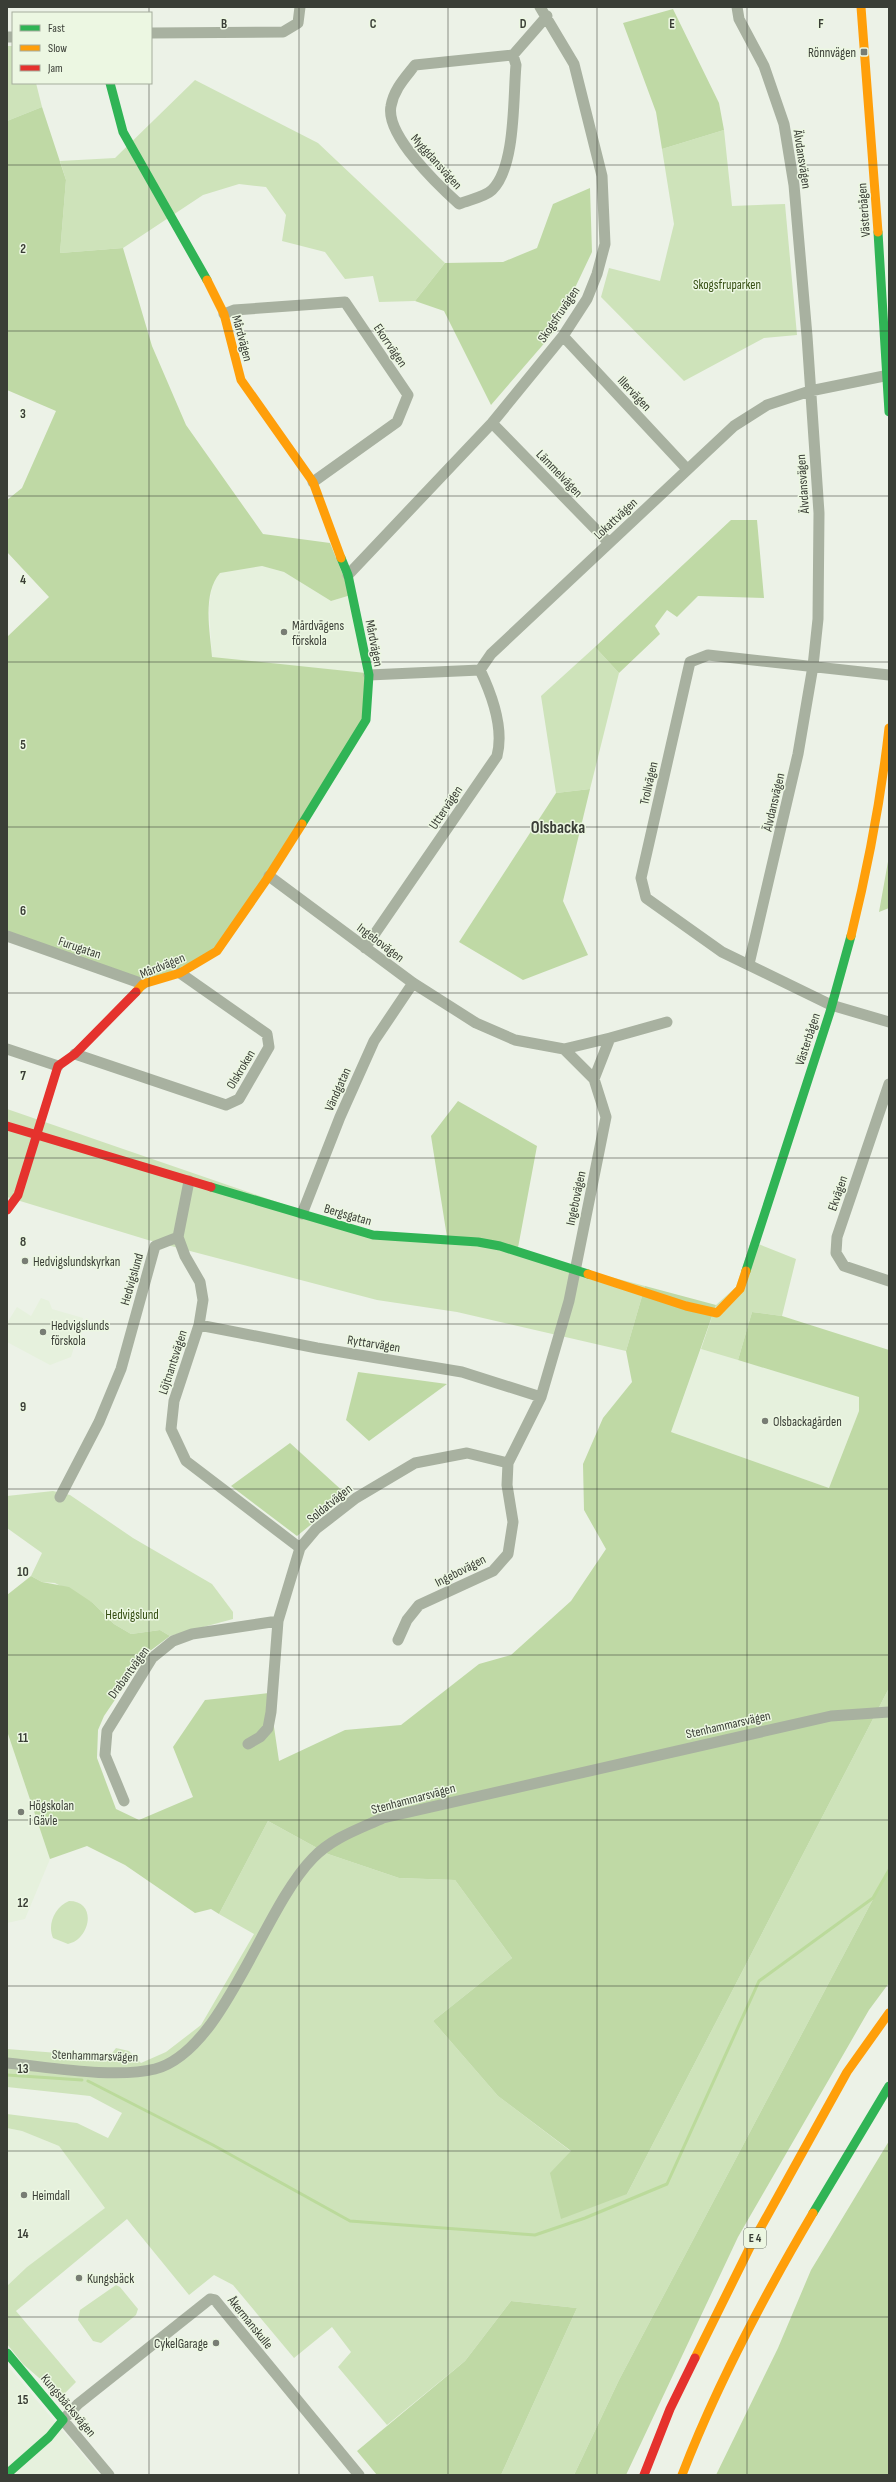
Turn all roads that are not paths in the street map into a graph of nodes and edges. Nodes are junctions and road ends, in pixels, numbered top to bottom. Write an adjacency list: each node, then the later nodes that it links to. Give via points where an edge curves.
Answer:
1 (300, 7): 6 (street, via 298,23 283,32)
2 (540, 7): 5 (street, Skogsfruvägen)
3 (737, 7): 12 (street, Älvdansvägen, via 739,19 764,66 784,124 794,185)
4 (861, 7): 11 (main road, Västerbågen)
5 (547, 16): 7 (street); 10 (street, Skogsfruvägen, via 574,64 602,184 605,244 587,299)
6 (152, 33)
7 (513, 55): 7 (street, Myggdansvägen, via 516,65 508,152 502,177 492,191 459,204 437,185 397,136 390,108 398,86 415,65)
8 (110, 84): 9 (main road, Mårdvägen, via 123,132)
9 (224, 314): 16 (main road, Mårdvägen, via 241,380); 16 (street, Ekorrvägen, via 234,310 345,302 408,394 397,422)
10 (563, 336): 14 (street, Skogsfruvägen); 15 (street, Illervägen)
11 (888, 376): 12 (street, Lokattvägen); 13 (main road, Västerbågen)
12 (810, 390): 15 (street, Lokattvägen, via 767,405 734,426); 19 (street, Älvdansvägen, via 819,513 818,619)
13 (889, 412)
14 (492, 423): 17 (street, Lämmelvägen); 18 (street, Skogsfruvägen)
15 (687, 469): 17 (street, Lokattvägen)
16 (313, 482): 18 (main road, Mårdvägen)
17 (609, 543): 20 (street, Lokattvägen, via 491,654)
18 (348, 575): 22 (main road, Mårdvägen)
19 (813, 666): 21 (street, Trollvägen); 27 (street, Älvdansvägen, via 798,754); 27 (street, Trollvägen, via 708,655 690,662 641,878 646,898 722,952)
20 (480, 670): 22 (street); 26 (street, Uttervägen, via 489,689 501,742 497,756)
21 (889, 675)
22 (369, 676): 24 (main road, Mårdvägen, via 366,720)
23 (889, 728): 31 (main road, Västerbågen, via 873,837 853,927)
24 (269, 876): 26 (street, Ingebovägen); 28 (main road, Mårdvägen, via 217,951)
25 (7, 936): 30 (street, Furugatan)
26 (366, 948): 29 (street, Ingebovägen)
27 (749, 964): 31 (street, Trollvägen)
28 (180, 973): 30 (main road, Mårdvägen); 37 (street, Olskroken, via 267,1034 269,1047 239,1099 226,1105)
29 (413, 983): 36 (street, Ingebovägen, via 489,1028 515,1040); 45 (street, Vändgatan, via 374,1041 340,1117)
30 (143, 984): 37 (main road, Mårdvägen)
31 (831, 1005): 33 (street); 49 (main road, Västerbågen, via 740,1288 717,1312)
32 (666, 1022): 34 (street)
33 (889, 1022)
34 (610, 1038): 36 (street); 39 (street)
35 (7, 1049): 38 (street)
36 (564, 1049): 39 (street, Ingebovägen)
37 (75, 1054): 38 (main road, Mårdvägen)
38 (58, 1066): 42 (main road)
39 (594, 1079): 47 (street, Ingebovägen, via 606,1116)
40 (889, 1084): 48 (street, Ekvägen, via 837,1237 836,1253 844,1266)
41 (7, 1126): 42 (main road, Bergsgatan)
42 (38, 1136): 43 (main road, Bergsgatan); 44 (main road, via 29,1156 18,1196)
43 (189, 1180): 45 (main road, Bergsgatan); 46 (street)
44 (7, 1210)
45 (302, 1214): 47 (main road, Bergsgatan, via 372,1234 500,1246)
46 (178, 1237): 50 (street, Löjtnantsvägen, via 185,1256 200,1282 203,1300); 53 (street, Hedvigslund, via 155,1246 121,1369 99,1422)
47 (575, 1268): 49 (main road, Bergsgatan); 51 (street, Ingebovägen, via 569,1301)
48 (889, 1281)
49 (686, 1306)
50 (199, 1325): 51 (street, Ryttarvägen, via 462,1372); 54 (street, Löjtnantsvägen, via 174,1401 171,1430 186,1461)
51 (541, 1397): 52 (street, Ingebovägen)
52 (508, 1463): 54 (street, Soldatvägen, via 467,1453 415,1463 356,1498 316,1529); 56 (street, Ingebovägen, via 507,1486 513,1522 508,1554 493,1571 419,1605 407,1620)
53 (60, 1497)
54 (300, 1548): 55 (street, Soldatvägen)
55 (278, 1621): 58 (street, Soldatvägen, via 268,1728); 59 (street, Drabantvägen, via 192,1634 173,1642 152,1658 107,1731 105,1755)
56 (398, 1640)
57 (889, 1712): 61 (street, Stenhammarsvägen, via 831,1716 383,1818 342,1836 313,1858 285,1894 211,2025 190,2049 176,2060 154,2069 122,2072)
58 (248, 1744)
59 (124, 1801)
60 (889, 2013): 68 (main road, E 4, via 847,2072 751,2245 670,2409)
61 (7, 2063)
62 (889, 2086): 69 (main road, via 787,2257 702,2423)
63 (7, 2353): 64 (main road, Kungsbäcksvägen)
64 (63, 2420): 65 (main road, via 49,2437); 66 (street, Kungsbäcksvägen); 67 (street, Åkermanskulle, via 78,2404 210,2300 215,2300)
65 (7, 2474)
66 (109, 2475)
67 (359, 2475)
68 (644, 2475)
69 (682, 2475)

